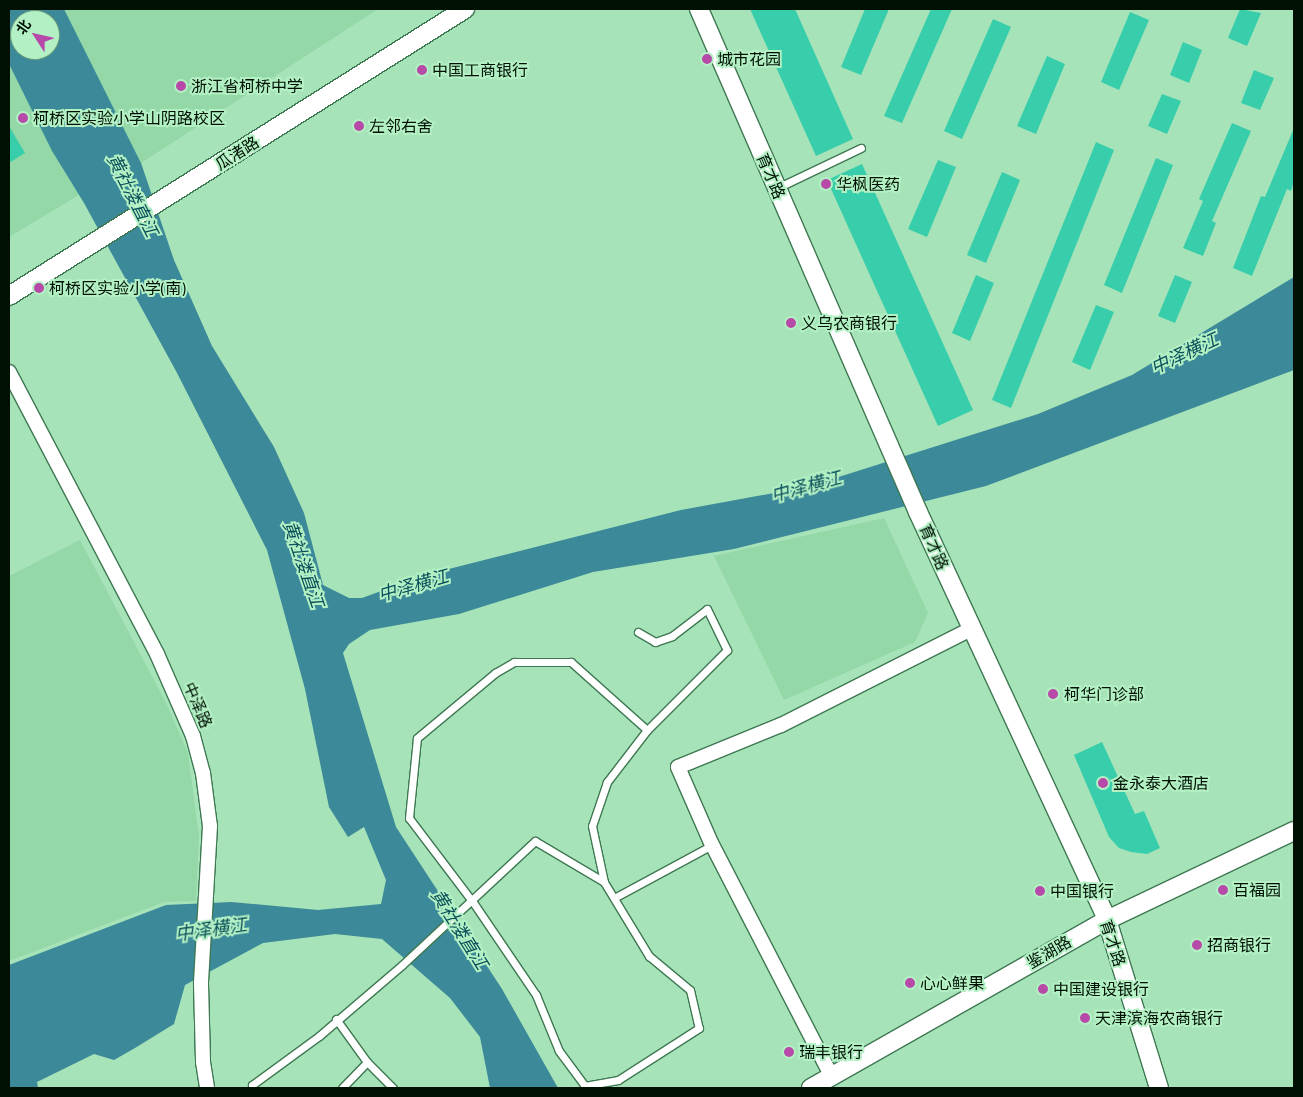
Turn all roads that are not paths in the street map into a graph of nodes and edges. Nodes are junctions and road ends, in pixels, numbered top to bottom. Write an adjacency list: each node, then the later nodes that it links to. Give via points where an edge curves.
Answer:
1 (465, 9): 5 (street, 瓜渚路)
2 (699, 9): 4 (street, 育才路)
3 (862, 148): 4 (lane)
4 (777, 188): 7 (street, 育才路)
5 (9, 296)
6 (9, 372): 19 (street, 中泽路, via 157,654 193,736 203,773 210,826 201,984 203,1062)
7 (971, 629): 11 (street, via 781,724 678,767); 15 (street, 育才路)
8 (638, 632): 9 (lane, via 656,642 672,636 708,609 727,650)
9 (647, 730): 12 (lane, via 607,782 592,826); 14 (lane, via 571,662 514,662 495,673 417,738 409,818)
10 (1294, 831): 15 (street, 鉴湖路)
11 (712, 845): 13 (lane); 18 (street)
12 (604, 882): 13 (lane); 14 (lane, via 534,841)
13 (614, 898): 14 (lane, via 649,956 690,990 699,1028 618,1080 585,1086 558,1051 536,995)
14 (472, 900): 16 (lane, via 402,965)
15 (1107, 920): 18 (street, 鉴湖路); 24 (street, 育才路)
16 (336, 1019): 17 (lane); 20 (lane)
17 (367, 1062): 21 (lane); 22 (lane)
18 (832, 1077): 23 (street, 鉴湖路)
19 (208, 1088)
20 (252, 1088)
21 (342, 1088)
22 (393, 1088)
23 (811, 1088)
24 (1159, 1088)

